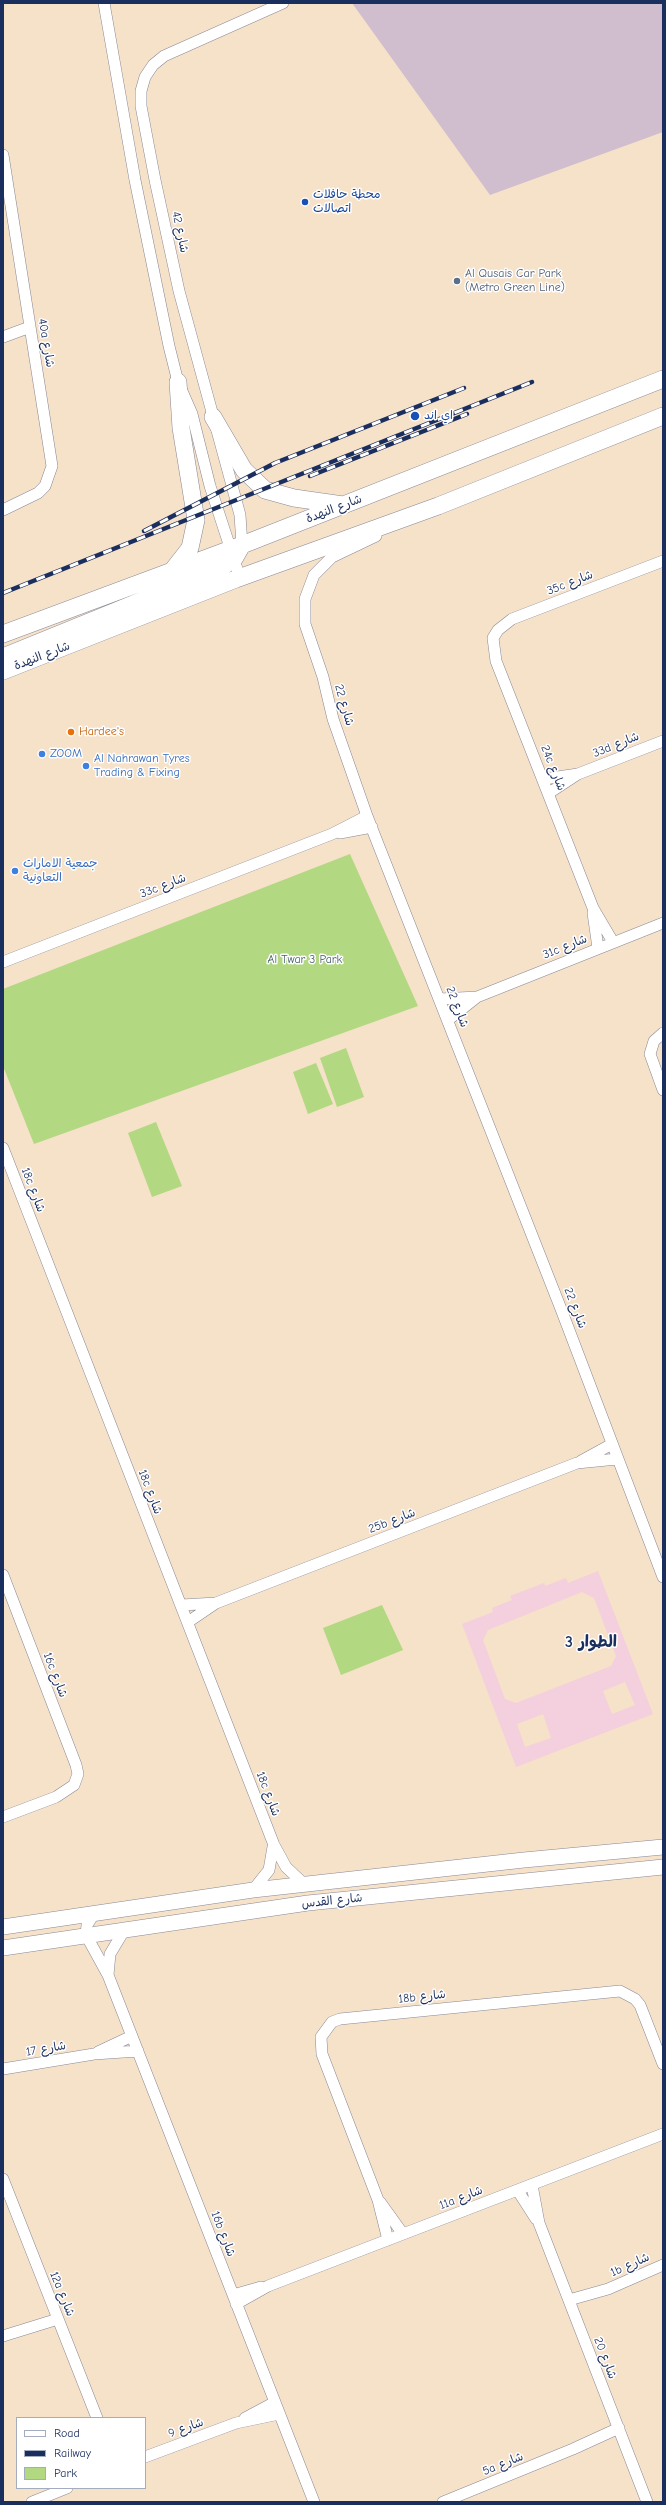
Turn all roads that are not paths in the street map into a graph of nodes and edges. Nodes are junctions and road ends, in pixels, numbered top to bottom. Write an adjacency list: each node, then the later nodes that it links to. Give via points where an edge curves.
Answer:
1 (104, 3): 8 (street, شارع 42, via 160,306)
2 (283, 3): 10 (street, شارع 42, via 164,56 153,65 145,77 141,91 141,106 155,180)
3 (3, 155): 4 (street, 40a شارع)
4 (8, 217): 5 (street, 40a شارع)
5 (30, 327): 6 (street); 13 (street, 40a شارع, via 52,466 45,486 38,493)
6 (3, 337)
7 (663, 379): 11 (main road, شارع النهدة)
8 (178, 382): 14 (street, شارع 42, via 192,414 210,486); 16 (main road, via 179,416 196,520 190,548)
9 (663, 416): 12 (main road, شارع النهدة)
10 (213, 418): 11 (main road, via 244,470 265,490 294,498); 14 (street, شارع 42, via 240,515)
11 (346, 505): 14 (main road, شارع النهدة)
12 (438, 506): 17 (main road, شارع النهدة); 26 (street, شارع 22, via 332,557 308,585 305,624 323,677 333,718)
13 (3, 510)
14 (236, 551): 16 (main road, شارع النهدة); 17 (street, شارع 42); 20 (main road, via 211,573)
15 (663, 561): 19 (street, 35c شارع, via 512,619 498,630)
16 (171, 572): 18 (main road, شارع النهدة)
17 (240, 578): 21 (main road, شارع النهدة)
18 (3, 634)
19 (493, 638): 24 (street, 24c شارع, via 496,661)
20 (3, 657)
21 (3, 671)
22 (663, 740): 23 (street, 33d شارع)
23 (578, 774): 24 (street, 33d شارع); 25 (street, 33d شارع)
24 (544, 780): 25 (street, 24c شارع)
25 (549, 793): 29 (street, 24c شارع)
26 (367, 816): 27 (street, شارع 22); 28 (street, 33c شارع)
27 (372, 827): 28 (street, 33c شارع); 35 (street, شارع 22)
28 (332, 834): 33 (street, 33c شارع)
29 (593, 908): 31 (street, 24c شارع); 32 (street, 24c شارع)
30 (663, 923): 31 (street, 31c شارع)
31 (613, 942): 32 (street, 31c شارع)
32 (598, 948): 34 (street, 31c شارع)
33 (3, 962)
34 (478, 997): 35 (street, 31c شارع); 36 (street, 31c شارع)
35 (440, 999): 36 (street, شارع 22)
36 (448, 1020): 40 (street, شارع 22)
37 (663, 1033): 38 (street, via 652,1045 650,1054)
38 (663, 1090)
39 (3, 1148): 46 (street, 18c شارع)
40 (612, 1444): 41 (street, شارع 22); 42 (street, 25b شارع)
41 (618, 1459): 42 (street, 25b شارع); 44 (street, شارع 22)
42 (577, 1463): 45 (street, 25b شارع)
43 (3, 1575): 48 (street, 16c شارع, via 78,1774 74,1784 56,1797)
44 (663, 1577)
45 (216, 1603): 46 (street, 25b شارع); 47 (street, 25b شارع)
46 (182, 1605): 47 (street, 18c شارع)
47 (188, 1622): 49 (street, 18c شارع)
48 (3, 1817)
49 (274, 1845): 52 (street, 18c شارع, via 286,1868); 53 (street, via 269,1870)
50 (663, 1847): 52 (main road, شارع القدس)
51 (663, 1867): 56 (main road, شارع القدس, via 308,1903)
52 (304, 1884): 53 (main road, شارع القدس)
53 (253, 1890): 54 (main road, شارع القدس)
54 (95, 1912): 55 (main road, شارع القدس); 57 (street, via 87,1925)
55 (3, 1927)
56 (125, 1929): 57 (main road, شارع القدس); 59 (street, 16b شارع, via 110,1954)
57 (86, 1935): 58 (main road, شارع القدس); 59 (street, 16b شارع)
58 (3, 1948)
59 (108, 1975): 60 (street, 16b شارع)
60 (132, 2036): 61 (street, 16b شارع); 62 (street, شارع 17)
61 (138, 2051): 62 (street, شارع 17); 75 (street, 16b شارع)
62 (94, 2054): 64 (street, شارع 17)
63 (663, 2064): 69 (street, 18b شارع, via 640,2005 635,1999 620,1991 340,2019 332,2022 322,2037 322,2054)
64 (3, 2070)
65 (663, 2134): 67 (street, 11a شارع)
66 (3, 2179): 70 (street, 12a شارع)
67 (532, 2185): 68 (street, 11a شارع); 71 (street, شارع 20)
68 (518, 2191): 71 (street, شارع 20); 72 (street, 11a شارع)
69 (378, 2200): 72 (street, 18b شارع); 73 (street, 18b شارع)
70 (7, 2204): 77 (street, 12a شارع)
71 (539, 2223): 76 (street, شارع 20)
72 (403, 2234): 73 (street, 11a شارع)
73 (388, 2240): 75 (street, 11a شارع)
74 (663, 2264): 76 (street, 1b شارع, via 594,2298)
75 (234, 2299): 79 (street, 16b شارع)
76 (570, 2303): 83 (street, شارع 20)
77 (56, 2314): 78 (street); 81 (street, 12a شارع)
78 (3, 2336)
79 (275, 2402): 80 (street, 16b شارع); 82 (street, شارع 9)
80 (279, 2414): 82 (street, شارع 9); 88 (street, 16b شارع)
81 (97, 2417)
82 (236, 2423): 84 (street, شارع 9)
83 (620, 2432): 86 (street, 5a شارع); 91 (street, شارع 20)
84 (146, 2457)
85 (64, 2489): 87 (street)
86 (474, 2490): 89 (street, 5a شارع); 90 (street)
87 (32, 2502)
88 (314, 2502)
89 (446, 2502)
90 (471, 2502)
91 (648, 2502)

